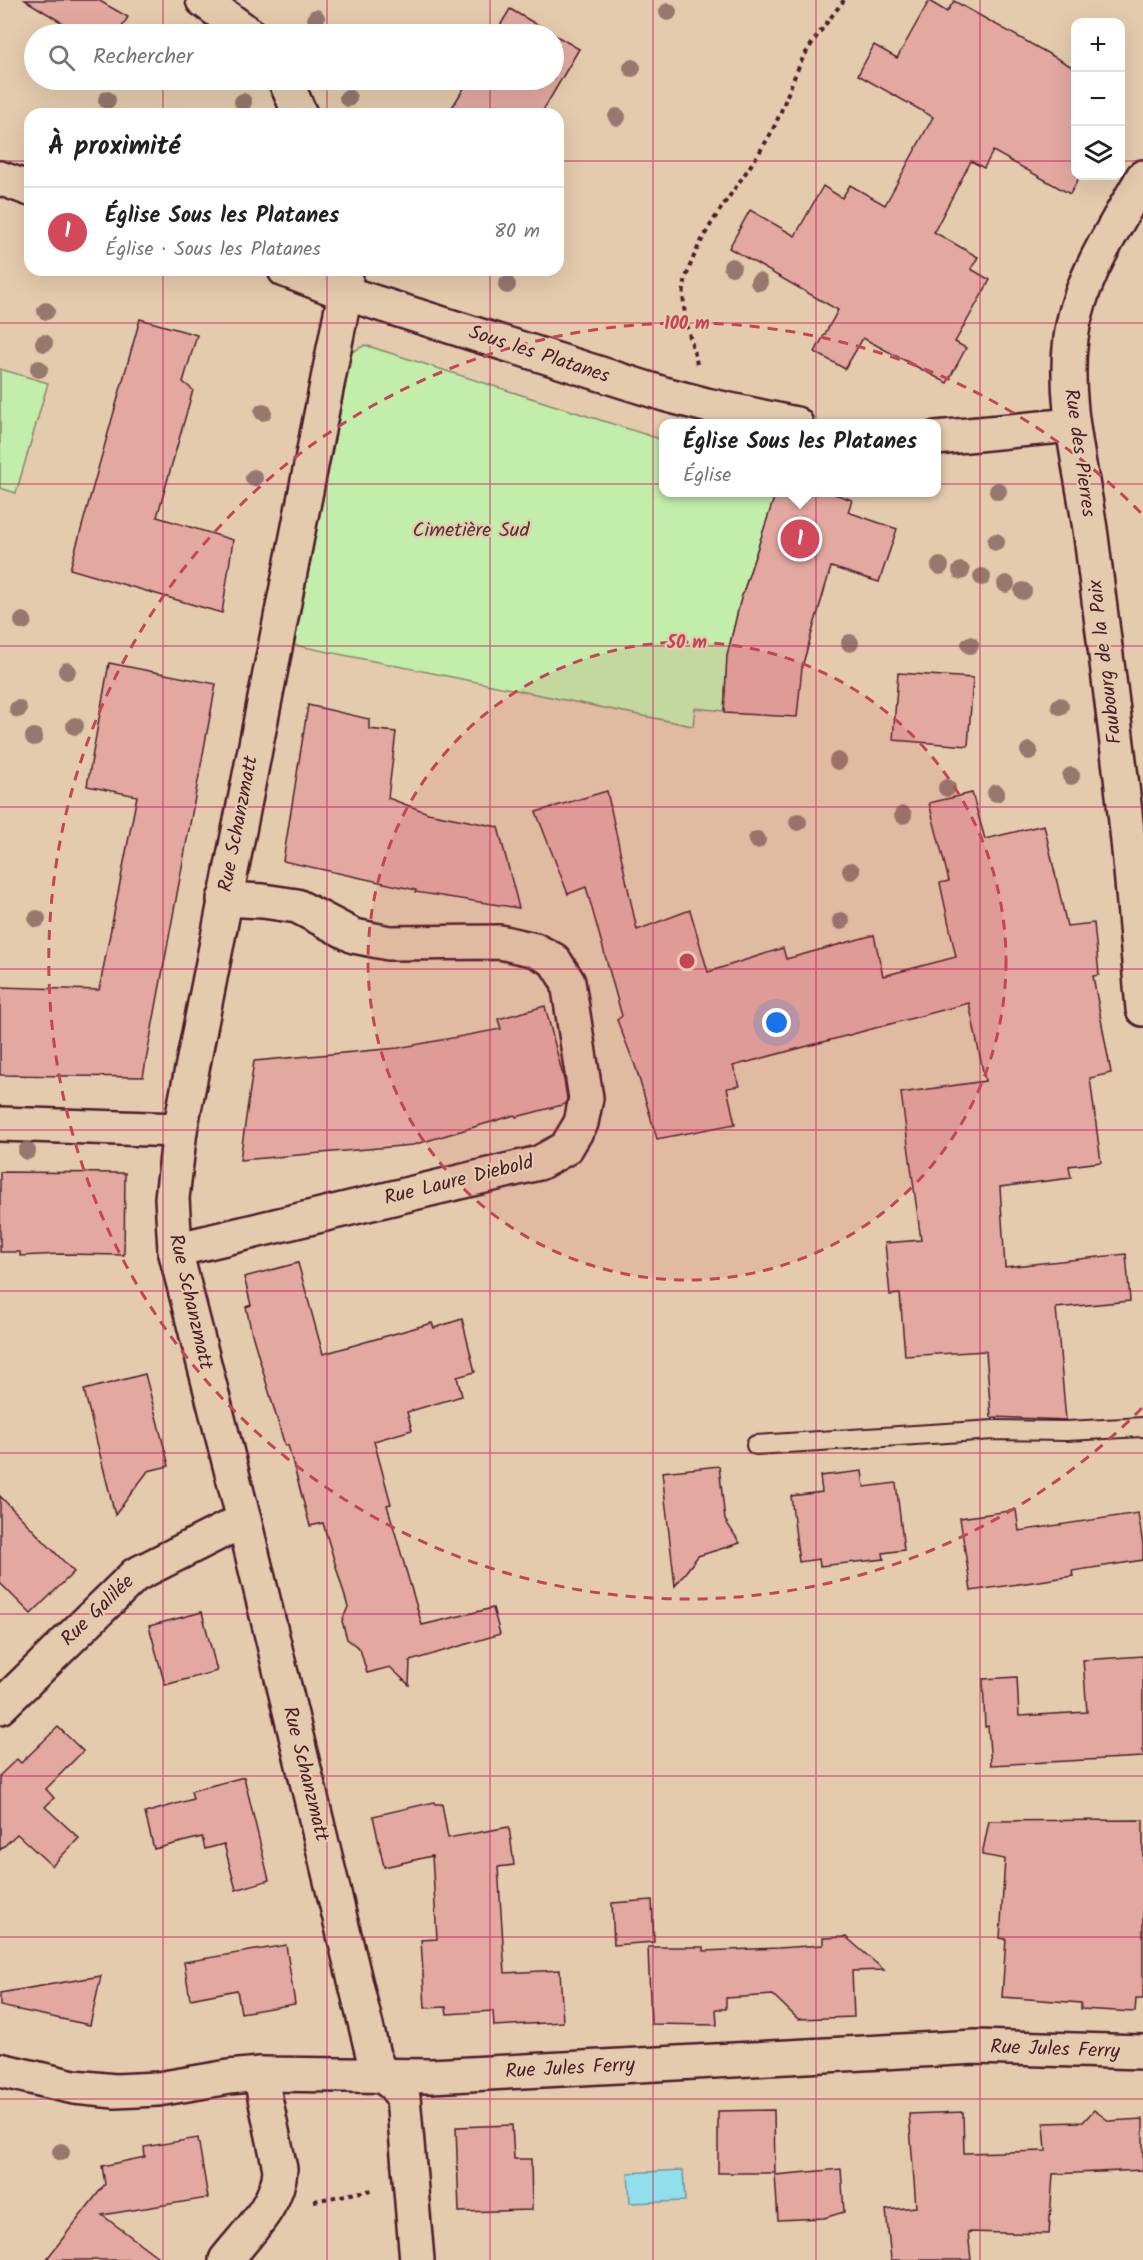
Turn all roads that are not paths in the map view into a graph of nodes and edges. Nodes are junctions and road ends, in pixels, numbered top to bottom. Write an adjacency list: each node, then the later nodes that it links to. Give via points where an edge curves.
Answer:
1 (289, 90): 2 (street)
2 (297, 108)
3 (1143, 177): 9 (street, Rue des Pierres, via 1089,277 1077,308 1069,374)
4 (0, 178): 5 (street)
5 (24, 187)
6 (318, 276): 7 (street, Sous les Platanes)
7 (346, 281): 8 (street, Sous les Platanes, via 615,380); 12 (street, Rue Schanzmatt)
8 (776, 419)
9 (1072, 425): 10 (street); 11 (street, Rue des Pierres)
10 (941, 438)
11 (1090, 530): 13 (street, Faubourg de la Paix, via 1128,841)
12 (224, 899): 15 (street, Rue Schanzmatt); 16 (street, Rue Laure Diebold, via 297,906 362,938 389,942 500,942 535,950 554,960 568,982 586,1098 581,1123 566,1148 539,1162)
13 (1143, 1009)
14 (0, 1124): 15 (street)
15 (180, 1130): 16 (street, Rue Schanzmatt, via 172,1198)
16 (175, 1250): 19 (street, Rue Schanzmatt)
17 (1143, 1427): 18 (lane, via 994,1430)
18 (756, 1445)
19 (244, 1520): 20 (street, Rue Galilée, via 135,1575); 24 (street, Rue Schanzmatt)
20 (0, 1707)
21 (1143, 2052): 24 (street, Rue Jules Ferry, via 976,2047 431,2076)
22 (0, 2070): 23 (street, Rue Jules Ferry, via 74,2087 115,2091 158,2089)
23 (260, 2074): 24 (street, Rue Jules Ferry); 25 (street, via 280,2180 267,2207)
24 (381, 2075): 26 (street, Rue Schanzmatt, via 403,2097)
25 (226, 2260)
26 (417, 2260)

